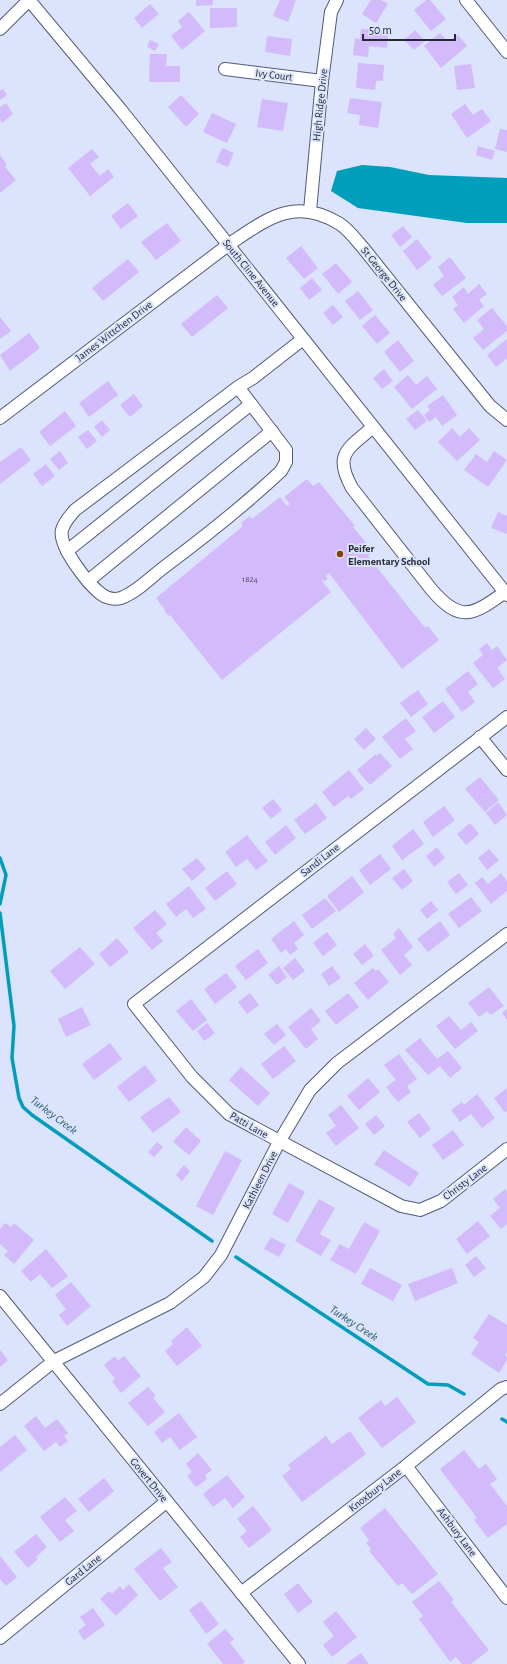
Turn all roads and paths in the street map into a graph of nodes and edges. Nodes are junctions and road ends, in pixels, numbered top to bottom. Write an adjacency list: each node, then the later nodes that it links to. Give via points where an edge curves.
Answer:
1 (29, 0): 4 (street); 9 (street, South Cline Avenue, via 121,110)
2 (338, 0): 7 (street, High Ridge Drive, via 332,12)
3 (466, 0): 5 (street)
4 (0, 28)
5 (507, 52)
6 (225, 69): 7 (street, Ivy Court)
7 (322, 81): 8 (street, High Ridge Drive)
8 (310, 211): 9 (street, St George Drive, via 285,212 260,224); 14 (street, St George Drive, via 341,225 364,249 490,406)
9 (228, 245): 10 (street, South Cline Avenue); 13 (street, James Wittchen Drive)
10 (303, 339): 11 (street); 15 (street, South Cline Avenue)
11 (238, 387): 12 (street); 17 (street, via 75,510 62,531)
12 (251, 404): 16 (street); 17 (street)
13 (0, 418)
14 (507, 420)
15 (373, 427): 19 (street, South Cline Avenue); 19 (street, via 350,447 343,457 345,475 352,488 431,589 452,609 464,613 474,612)
16 (272, 431): 18 (street); 18 (street, via 286,450 286,462 281,471 215,527 135,590 120,598 109,598 100,594)
17 (67, 551): 18 (street)
18 (88, 581)
19 (506, 594)
20 (507, 717): 21 (street, Sandi Lane)
21 (480, 737): 22 (street); 24 (street, Sandi Lane)
22 (507, 770)
23 (507, 934): 25 (street, Kathleen Drive, via 337,1063 310,1090)
24 (134, 1004): 25 (street, Patti Lane, via 192,1077 228,1114)
25 (280, 1142): 27 (street, Patti Lane, via 402,1206); 29 (street, Kathleen Drive, via 221,1255 204,1277 170,1303)
26 (507, 1149): 27 (street, Christy Lane, via 441,1200)
27 (420, 1210)
28 (0, 1296): 29 (street, Govert Drive)
29 (54, 1361): 31 (street, Kathleen Drive); 33 (street, Govert Drive)
30 (507, 1387): 32 (street, Knoxbury Lane)
31 (0, 1404)
32 (406, 1466): 34 (street, Knoxbury Lane); 35 (street, Ashbury Lane)
33 (166, 1502): 34 (street, Govert Drive); 36 (street, Gard Lane)
34 (241, 1593): 37 (street, Govert Drive)
35 (507, 1598)
36 (0, 1638)
37 (299, 1664)

